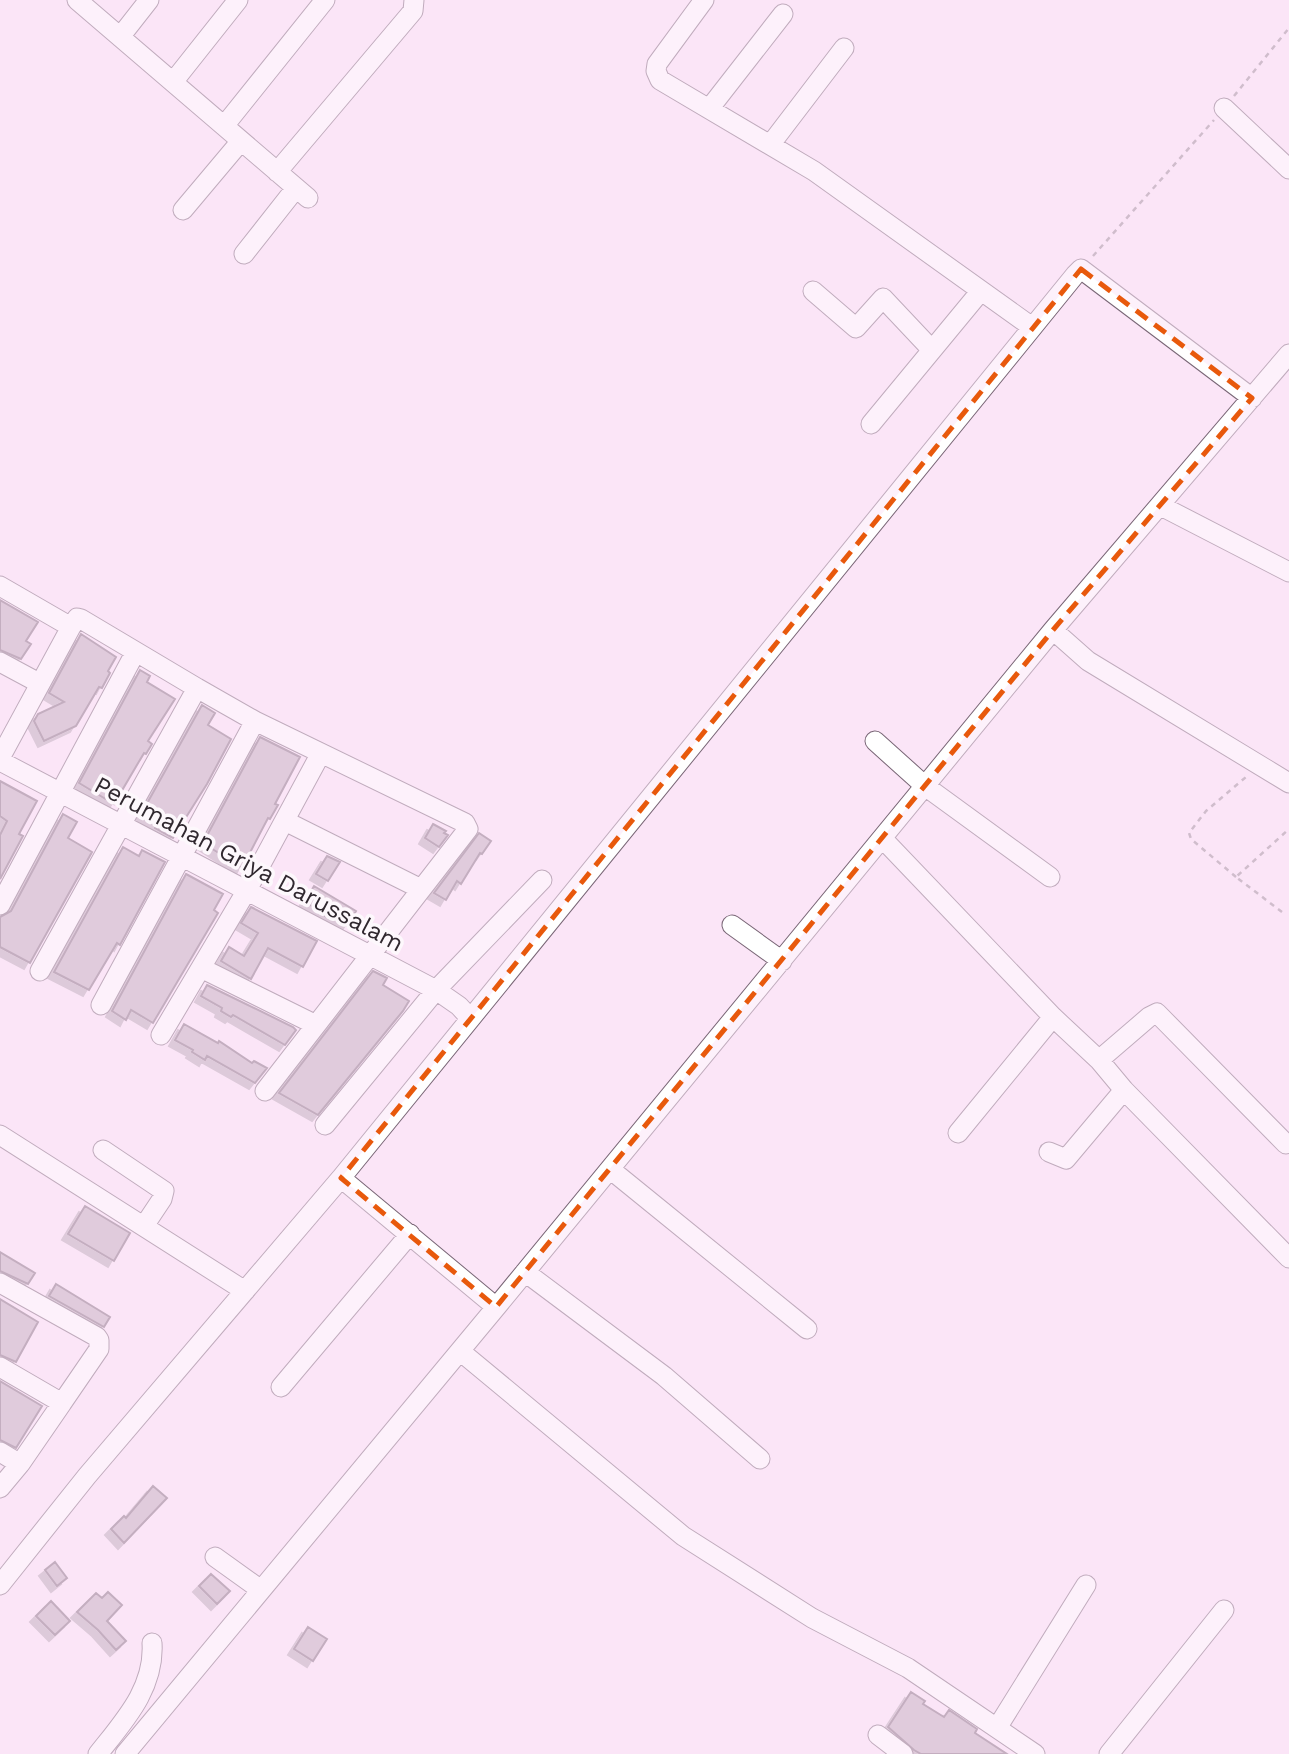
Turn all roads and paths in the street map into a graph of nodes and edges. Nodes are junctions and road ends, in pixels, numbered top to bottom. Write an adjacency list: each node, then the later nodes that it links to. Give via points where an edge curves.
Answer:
1 (77, 0): 9 (street)
2 (149, 0): 9 (street)
3 (238, 0): 11 (street)
4 (325, 0): 14 (street)
5 (414, 0): 18 (street, via 413,10)
6 (704, 0): 12 (street, via 656,71 660,80)
7 (783, 14): 12 (street)
8 (1289, 28): 13 (path)
9 (120, 37): 11 (street)
10 (844, 48): 16 (street)
11 (173, 82): 14 (street)
12 (709, 108): 16 (street)
13 (1224, 108): 17 (street); 21 (path)
14 (225, 126): 15 (street)
15 (241, 141): 18 (street); 19 (street)
16 (770, 145): 23 (street, via 814,171)
17 (1289, 169)
18 (278, 172): 20 (street, via 302,193)
19 (183, 210)
20 (243, 254)
21 (1082, 269): 24 (street); 27 (street)
22 (813, 291): 25 (street, via 856,328 883,298)
23 (980, 292): 24 (street); 25 (street)
24 (1025, 323): 63 (street)
25 (932, 350): 28 (street)
26 (1289, 354): 27 (street)
27 (1249, 396): 29 (street)
28 (871, 424)
29 (1161, 506): 30 (street); 33 (street)
30 (1289, 572)
31 (0, 586): 32 (street)
32 (71, 627): 34 (street, via 81,619); 36 (street)
33 (1053, 630): 42 (street, via 1088,661); 43 (street)
34 (135, 653): 37 (street); 45 (street)
35 (0, 662): 36 (street)
36 (39, 683): 40 (street)
37 (197, 688): 38 (street); 47 (street)
38 (255, 721): 41 (street); 50 (street)
39 (875, 741): 43 (street)
40 (2, 752): 45 (street, Perumahan Griya Darussalam)
41 (321, 753): 46 (street); 54 (street, via 467,825)
42 (1258, 765): 44 (street); 52 (path, via 1206,811 1189,833)
43 (921, 782): 49 (street); 51 (street)
44 (1289, 783)
45 (61, 793): 47 (street, Perumahan Griya Darussalam); 56 (street)
46 (285, 821): 54 (street); 55 (street)
47 (121, 824): 50 (street, Perumahan Griya Darussalam); 62 (street)
48 (1289, 829): 52 (path)
49 (882, 838): 59 (street); 65 (street)
50 (181, 855): 55 (street, Perumahan Griya Darussalam); 64 (street)
51 (1050, 877)
52 (1236, 877): 57 (path)
53 (542, 880): 63 (street)
54 (421, 889): 60 (street)
55 (247, 890): 60 (street, Perumahan Griya Darussalam); 61 (street)
56 (0, 905)
57 (1282, 912)
58 (732, 925): 59 (street)
59 (772, 954): 77 (street)
60 (370, 955): 63 (street, Perumahan Griya Darussalam); 66 (street)
61 (201, 968): 66 (street); 67 (street)
62 (40, 971)
63 (453, 1002): 71 (street); 78 (street)
64 (101, 1005)
65 (1053, 1017): 68 (street); 72 (street)
66 (316, 1025): 70 (street)
67 (161, 1035)
68 (1099, 1060): 69 (street); 74 (street, via 1157,1013)
69 (1124, 1090): 76 (street, via 1066,1159); 81 (street)
70 (265, 1091)
71 (325, 1125)
72 (958, 1133)
73 (0, 1135): 79 (street)
74 (1286, 1144)
75 (103, 1150): 79 (street, via 164,1191)
76 (1049, 1152)
77 (610, 1169): 82 (street); 86 (street)
78 (341, 1178): 80 (street); 84 (street)
79 (144, 1227): 84 (street)
80 (410, 1234): 85 (street); 89 (street)
81 (1289, 1258)
82 (525, 1272): 85 (street); 92 (street, via 664,1376)
83 (0, 1283): 90 (street, via 97,1336 99,1349)
84 (245, 1291): 97 (street)
85 (485, 1299): 87 (street)
86 (807, 1329)
87 (460, 1350): 96 (street); 101 (street, via 682,1536 811,1618 908,1668)
88 (0, 1367): 90 (street)
89 (282, 1387)
90 (62, 1403): 93 (street)
91 (0, 1452): 93 (street)
92 (760, 1459)
93 (20, 1464): 94 (street)
94 (0, 1488)
95 (215, 1557): 96 (street)
96 (252, 1583): 104 (street)
97 (0, 1585)
98 (1087, 1585): 101 (street)
99 (1224, 1610): 107 (street)
100 (152, 1643): 103 (street, via 152,1668 144,1689)
101 (997, 1728): 106 (street)
102 (878, 1735): 105 (street)
103 (98, 1754)
104 (125, 1754)
105 (903, 1754)
106 (1035, 1754)
107 (1109, 1754)

